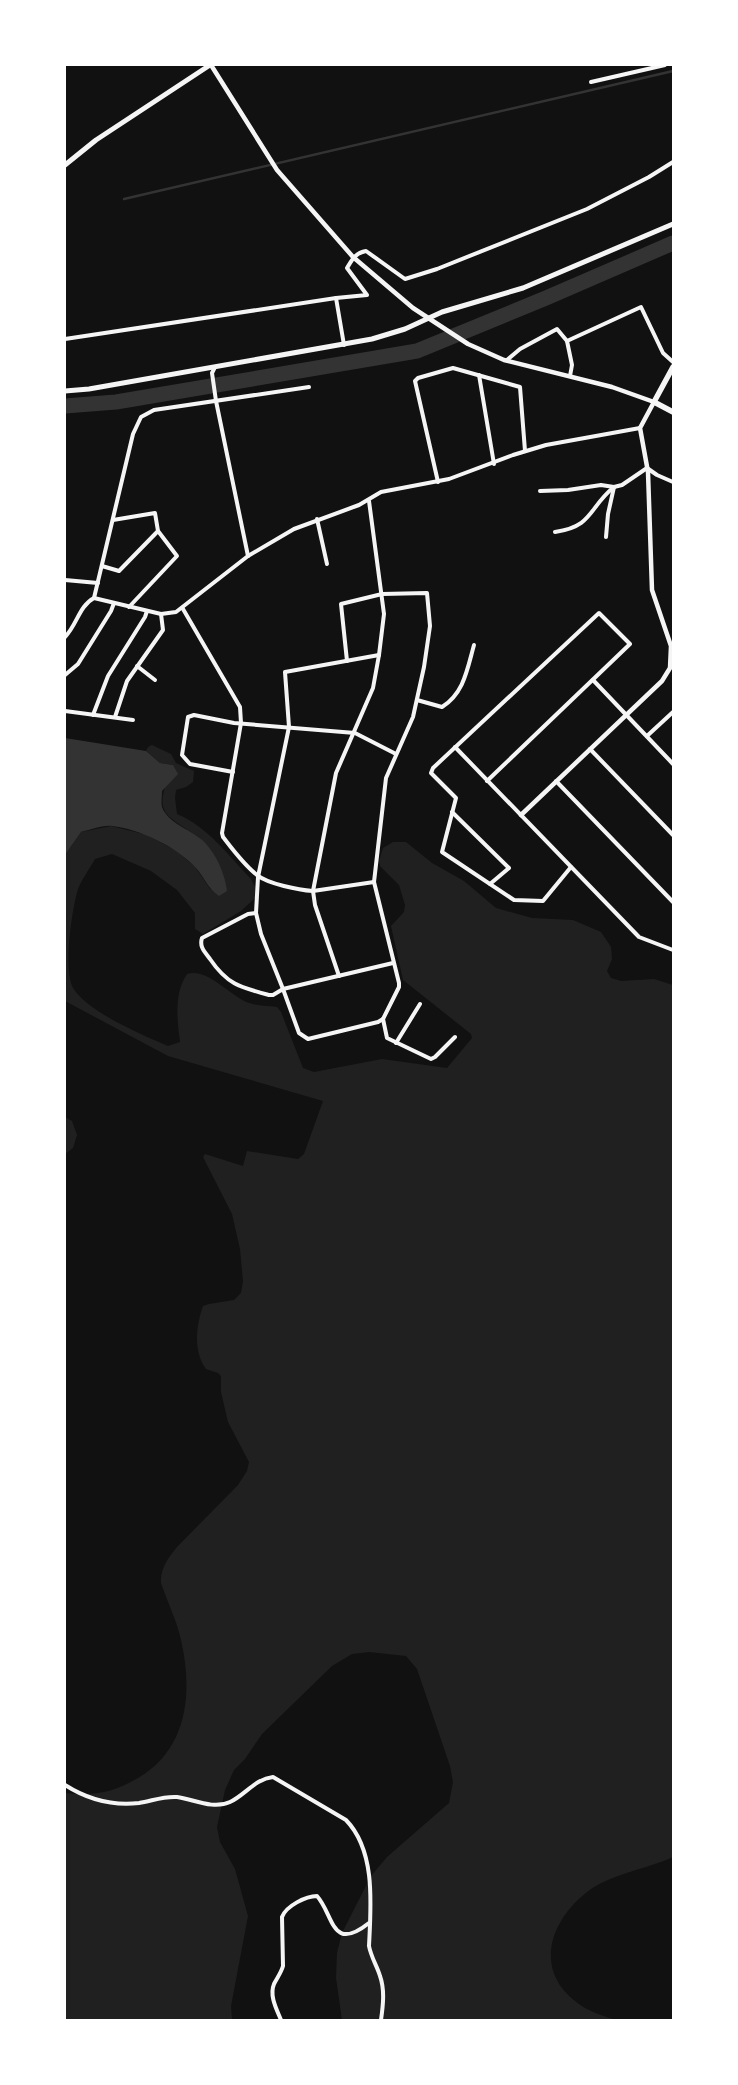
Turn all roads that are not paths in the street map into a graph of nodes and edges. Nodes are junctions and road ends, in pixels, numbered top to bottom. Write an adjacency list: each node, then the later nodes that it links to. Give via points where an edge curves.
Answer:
1 (210, 65): 5 (main road, via 96,140); 7 (street, via 277,170)
2 (665, 65): 3 (street)
3 (591, 82)
4 (673, 162): 7 (street, via 587,209 405,279 366,251)
5 (65, 166)
6 (673, 224): 9 (main road, via 523,288)
7 (354, 257): 8 (street, via 347,268 368,295); 9 (street)
8 (336, 298): 10 (street); 12 (street)
9 (428, 318): 12 (main road, via 405,329); 13 (street, via 468,344)
10 (65, 339)
11 (567, 341): 13 (street, via 557,329); 14 (street, via 641,307 663,353); 18 (street, via 572,365)
12 (344, 344): 15 (main road)
13 (505, 360): 18 (street)
14 (673, 362)
15 (215, 367): 20 (main road); 21 (street, via 212,373)
16 (673, 367): 22 (main road)
17 (479, 375): 25 (street, via 520,387); 26 (street); 28 (street, via 453,368 415,381)
18 (570, 376): 22 (street)
19 (309, 387): 21 (street)
20 (65, 391)
21 (216, 399): 34 (street, via 154,410 142,417 133,434); 38 (street)
22 (654, 402): 23 (main road); 24 (street)
23 (673, 412)
24 (640, 428): 25 (street); 27 (street)
25 (525, 451): 26 (street)
26 (494, 464): 28 (street)
27 (647, 468): 29 (street); 30 (street); 52 (street, via 652,590)
28 (438, 482): 32 (street, via 381,492)
29 (673, 482)
30 (614, 487): 31 (street, via 601,485); 36 (street, via 584,522); 37 (street)
31 (540, 491)
32 (369, 501): 33 (street); 43 (street)
33 (317, 519): 38 (street); 39 (street)
34 (113, 520): 35 (street, via 155,513); 40 (street)
35 (158, 531): 40 (street, via 119,570); 46 (street, via 177,556)
36 (555, 532)
37 (606, 537)
38 (248, 556): 47 (street)
39 (328, 564)
40 (102, 566): 42 (street)
41 (65, 580): 42 (street)
42 (98, 583): 44 (street)
43 (382, 594): 53 (street, via 384,614); 54 (street, via 341,604); 59 (street, via 427,593 430,626)
44 (94, 598): 45 (street); 50 (street, via 85,603)
45 (114, 603): 46 (street); 56 (street, via 78,664)
46 (130, 607): 48 (street)
47 (183, 609): 49 (street); 66 (street, via 237,701)
48 (147, 611): 49 (street); 62 (street, via 108,676)
49 (160, 614): 55 (street, via 163,630)
50 (65, 637)
51 (474, 646): 59 (street, via 465,678 454,700 442,707)
52 (672, 646): 63 (street, via 670,668 662,681)
53 (379, 655): 54 (street); 68 (street, via 373,688)
54 (346, 661): 67 (street, via 285,672)
55 (137, 666): 57 (street); 64 (street, via 127,682)
56 (65, 675)
57 (155, 680)
58 (593, 680): 63 (street); 70 (street, via 630,644 599,613); 75 (street)
59 (418, 700): 72 (street)
60 (65, 711): 62 (street)
61 (673, 712): 69 (street)
62 (93, 715): 64 (street)
63 (626, 715): 69 (street); 71 (street)
64 (115, 717): 65 (street)
65 (133, 720)
66 (242, 723): 67 (street); 74 (street); 74 (street, via 194,715 188,717 186,726 182,755 185,760 190,764)
67 (289, 727): 68 (street); 81 (street)
68 (355, 733): 72 (street); 84 (street, via 336,773)
69 (647, 736): 73 (street)
70 (455, 747): 75 (street); 77 (street, via 431,773 456,798)
71 (590, 749): 76 (street); 79 (street)
72 (396, 754): 82 (street, via 385,786)
73 (673, 764)
74 (233, 772): 81 (street, via 222,833)
75 (487, 781): 78 (street)
76 (556, 781): 78 (street); 85 (street)
77 (452, 812): 83 (street, via 442,852); 83 (street, via 509,868)
78 (521, 815): 80 (street)
79 (673, 835)
80 (571, 867): 83 (street, via 543,901 514,900); 87 (street, via 638,937)
81 (258, 877): 84 (street); 86 (street)
82 (374, 882): 84 (street); 88 (street)
83 (490, 884)
84 (313, 891): 89 (street)
85 (673, 902)
86 (256, 913): 90 (street); 90 (street, via 202,938 202,947 220,974 240,988 269,995)
87 (673, 950)
88 (393, 963): 89 (street); 92 (street, via 398,987)
89 (340, 976): 90 (street)
90 (283, 989): 92 (street, via 303,1037)
91 (420, 1004): 94 (street)
92 (383, 1019): 94 (street, via 387,1038)
93 (455, 1038): 94 (street, via 431,1059)
94 (396, 1043)
95 (65, 1785): 96 (street, via 94,1799 118,1803 139,1803 166,1797 220,1805 272,1777 346,1820 355,1829 368,1864)
96 (369, 1923): 97 (street, via 351,1934 336,1930 317,1896 304,1899 284,1913 283,1966 272,1993); 98 (street, via 369,1946 382,1987)
97 (282, 2020)
98 (381, 2020)

